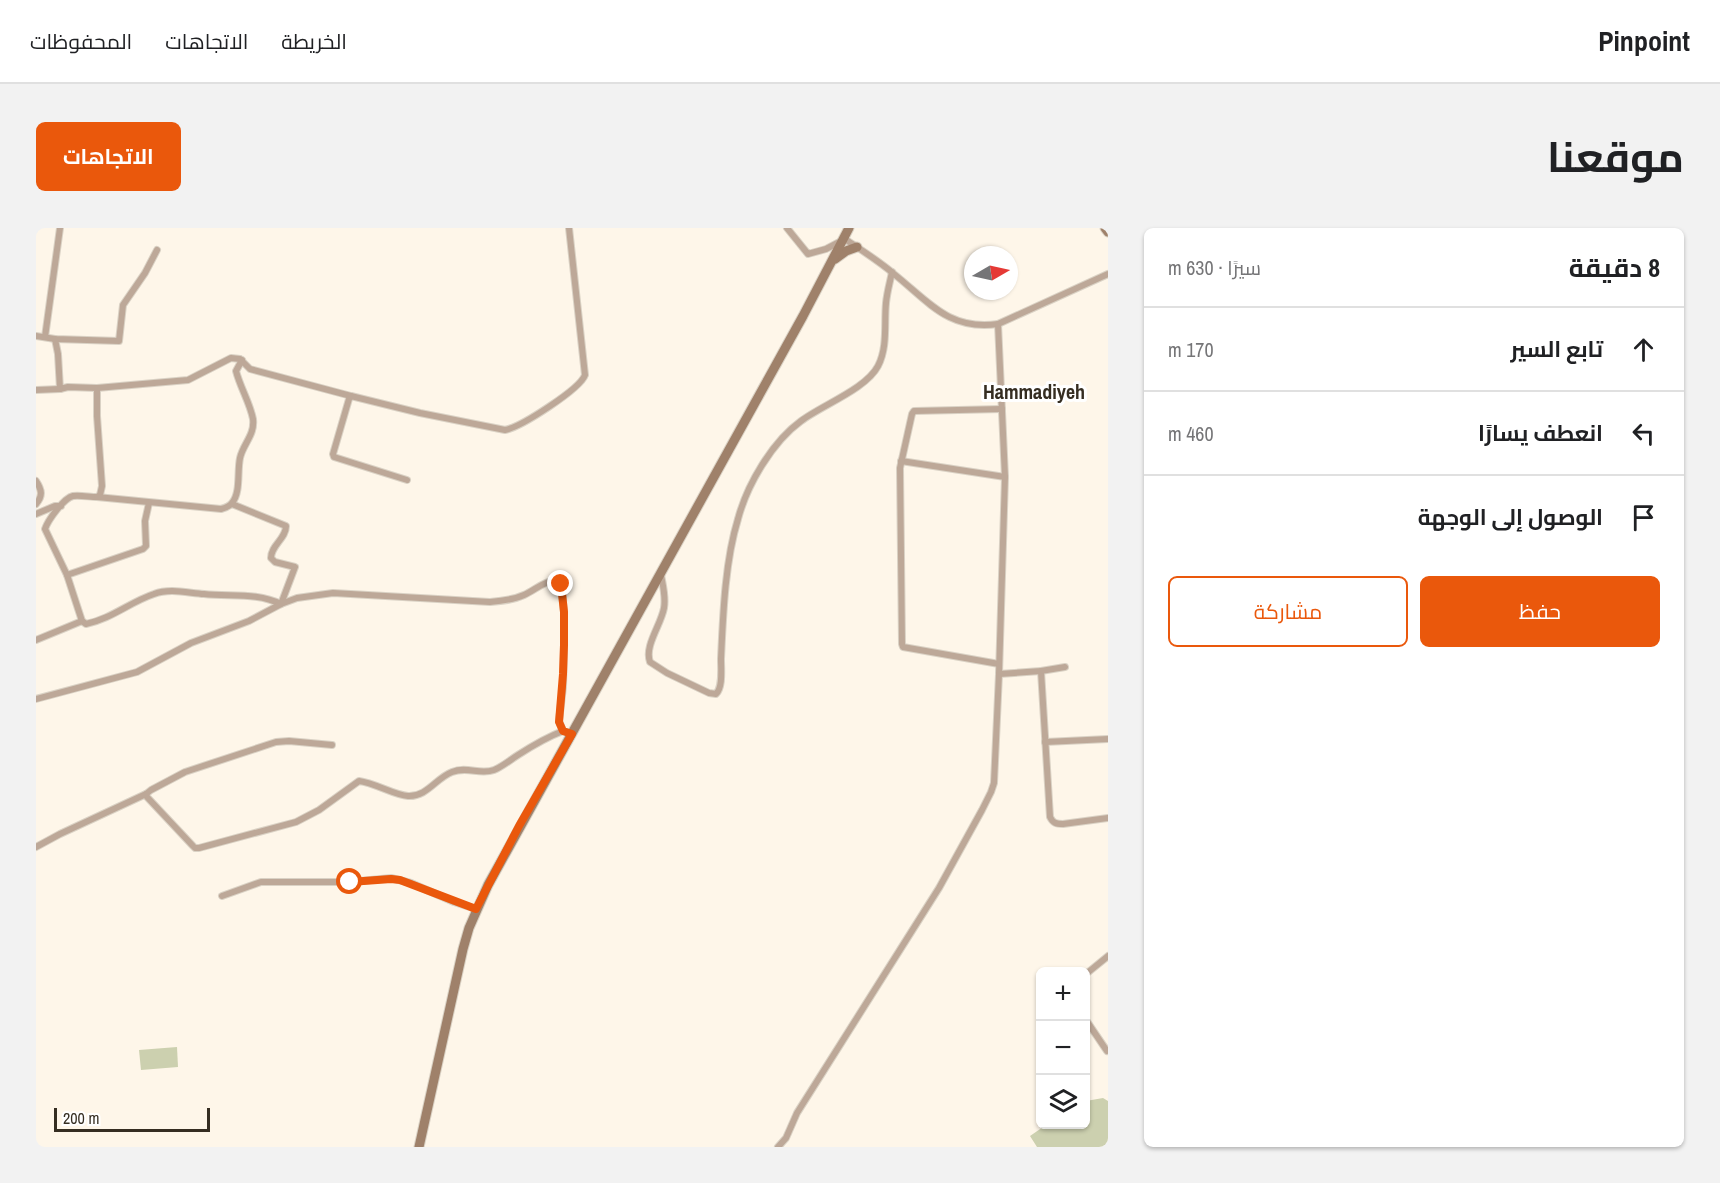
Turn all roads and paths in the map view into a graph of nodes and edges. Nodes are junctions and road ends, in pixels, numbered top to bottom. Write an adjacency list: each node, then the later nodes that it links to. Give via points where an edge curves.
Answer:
1 (60, 228): 15 (street)
2 (569, 228): 21 (street, via 585,375 575,388 518,427 506,430)
3 (787, 228): 7 (street, via 808,254)
4 (849, 228): 7 (main road)
5 (1105, 228): 6 (main road)
6 (1108, 232)
7 (845, 239): 8 (street); 10 (main road)
8 (857, 247): 10 (main road); 11 (street)
9 (157, 250): 16 (street, via 123,305 119,341)
10 (833, 260): 33 (main road)
11 (892, 272): 13 (street, via 949,317 982,327); 33 (street, via 883,352 874,372 786,434 749,491 731,550 716,694 650,662 648,653 665,601)
12 (1108, 274): 13 (street)
13 (998, 324): 22 (street)
14 (36, 336): 15 (street)
15 (45, 337): 16 (street)
16 (55, 339): 19 (street)
17 (242, 360): 18 (street, via 231,358 188,380); 21 (street, via 250,369); 30 (street, via 236,371 253,429 241,453)
18 (97, 388): 19 (street); 27 (street, via 102,486)
19 (60, 389): 20 (street)
20 (36, 390)
21 (351, 396): 25 (street, via 334,457)
22 (1002, 409): 23 (street, via 914,411); 24 (street)
23 (901, 461): 24 (street); 38 (street, via 903,647)
24 (1005, 477): 38 (street)
25 (407, 480)
26 (36, 481): 29 (street, via 42,491)
27 (97, 497): 28 (street); 31 (street, via 71,496)
28 (149, 503): 30 (street, via 220,509); 34 (street, via 143,549)
29 (36, 504)
30 (232, 504): 35 (street, via 286,526 284,536 271,552 275,562 294,567)
31 (61, 506): 32 (street); 34 (street, via 45,529)
32 (36, 514)
33 (660, 573): 43 (main road)
34 (67, 575): 36 (street)
35 (281, 604): 36 (street, via 254,596 165,591 101,621); 42 (street, via 249,621 192,642 136,672); 43 (street, via 333,592 508,601 547,582 559,581 564,612 559,722)
36 (82, 621): 37 (street)
37 (36, 639)
38 (999, 664): 41 (street)
39 (1065, 667): 40 (street)
40 (1041, 671): 41 (street); 45 (street)
41 (999, 674): 57 (street, via 991,792 939,888)
42 (36, 699)
43 (567, 733): 47 (street, via 539,742 496,769 452,772 417,795 404,795 359,781 296,822 199,848 192,846); 51 (main road)
44 (1108, 739): 45 (street)
45 (1045, 742): 48 (street, via 1052,822)
46 (332, 745): 47 (street, via 276,741 185,772)
47 (146, 794): 49 (street)
48 (1108, 818)
49 (36, 847)
50 (222, 897): 51 (street, via 261,882 391,879)
51 (476, 909): 56 (main road, via 463,949)
52 (1108, 956): 53 (street)
53 (1090, 971)
54 (1087, 1021): 55 (street)
55 (1107, 1051)
56 (419, 1147)
57 (778, 1147)

